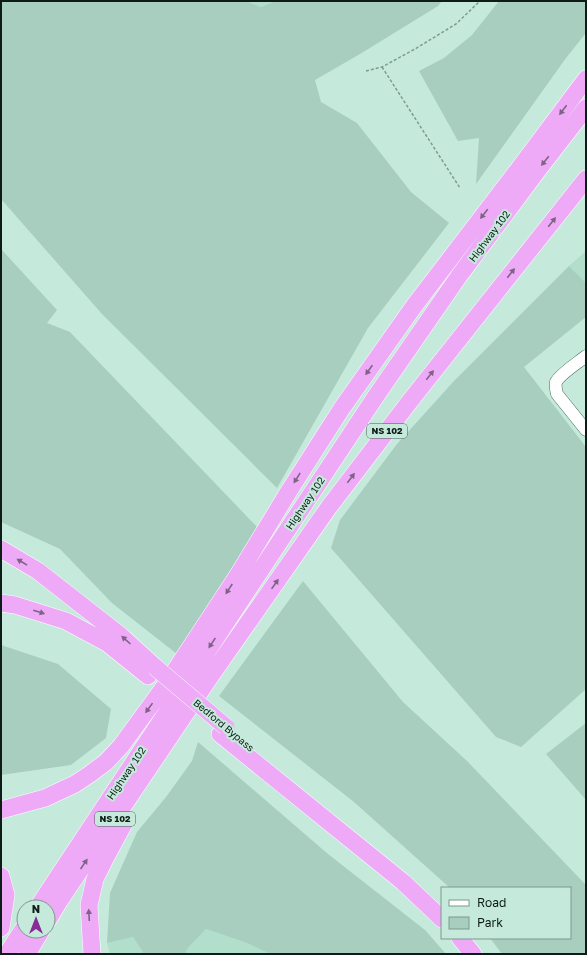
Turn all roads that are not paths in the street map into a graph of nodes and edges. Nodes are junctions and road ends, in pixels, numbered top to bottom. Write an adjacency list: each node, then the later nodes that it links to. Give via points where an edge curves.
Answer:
1 (586, 79): 4 (highway, one-way to 4)
2 (586, 108): 8 (highway, Highway 102 / NS 102, one-way to 8, via 459,276)
3 (586, 179): 11 (highway, Highway 102 / NS 102, one-way to 3, via 329,506)
4 (458, 248): 8 (highway, via 422,312 255,568); 13 (highway, one-way to 13, via 342,408 238,575 167,683 121,746 106,762 74,784 45,798)
5 (586, 356): 6 (lane, via 559,378 555,389)
6 (586, 430)
7 (1, 549): 10 (highway, Bedford Bypass, one-way to 7, via 121,636 38,571)
8 (249, 587): 15 (highway, Highway 102 / NS 102, one-way to 15)
9 (1, 604): 10 (highway, Bedford Bypass, one-way to 10, via 15,605 66,621)
10 (151, 671): 12 (highway, Bedford Bypass, bridge)
11 (182, 718): 17 (highway, Highway 102 / NS 102, one-way to 11); 26 (highway, one-way to 11, via 89,905 95,879)
12 (223, 730): 16 (highway, Bedford Bypass, via 406,873); 18 (highway, Bedford Bypass, via 403,882)
13 (1, 810)
14 (1, 876): 19 (highway, via 6,895)
15 (43, 899)
16 (441, 906)
17 (56, 908)
18 (441, 918)
19 (1, 928)
20 (17, 939): 24 (highway)
21 (37, 939): 25 (highway)
22 (461, 939): 27 (highway)
23 (473, 939): 28 (highway)
24 (7, 954)
25 (27, 954)
26 (92, 954)
27 (473, 954)
28 (485, 954)

